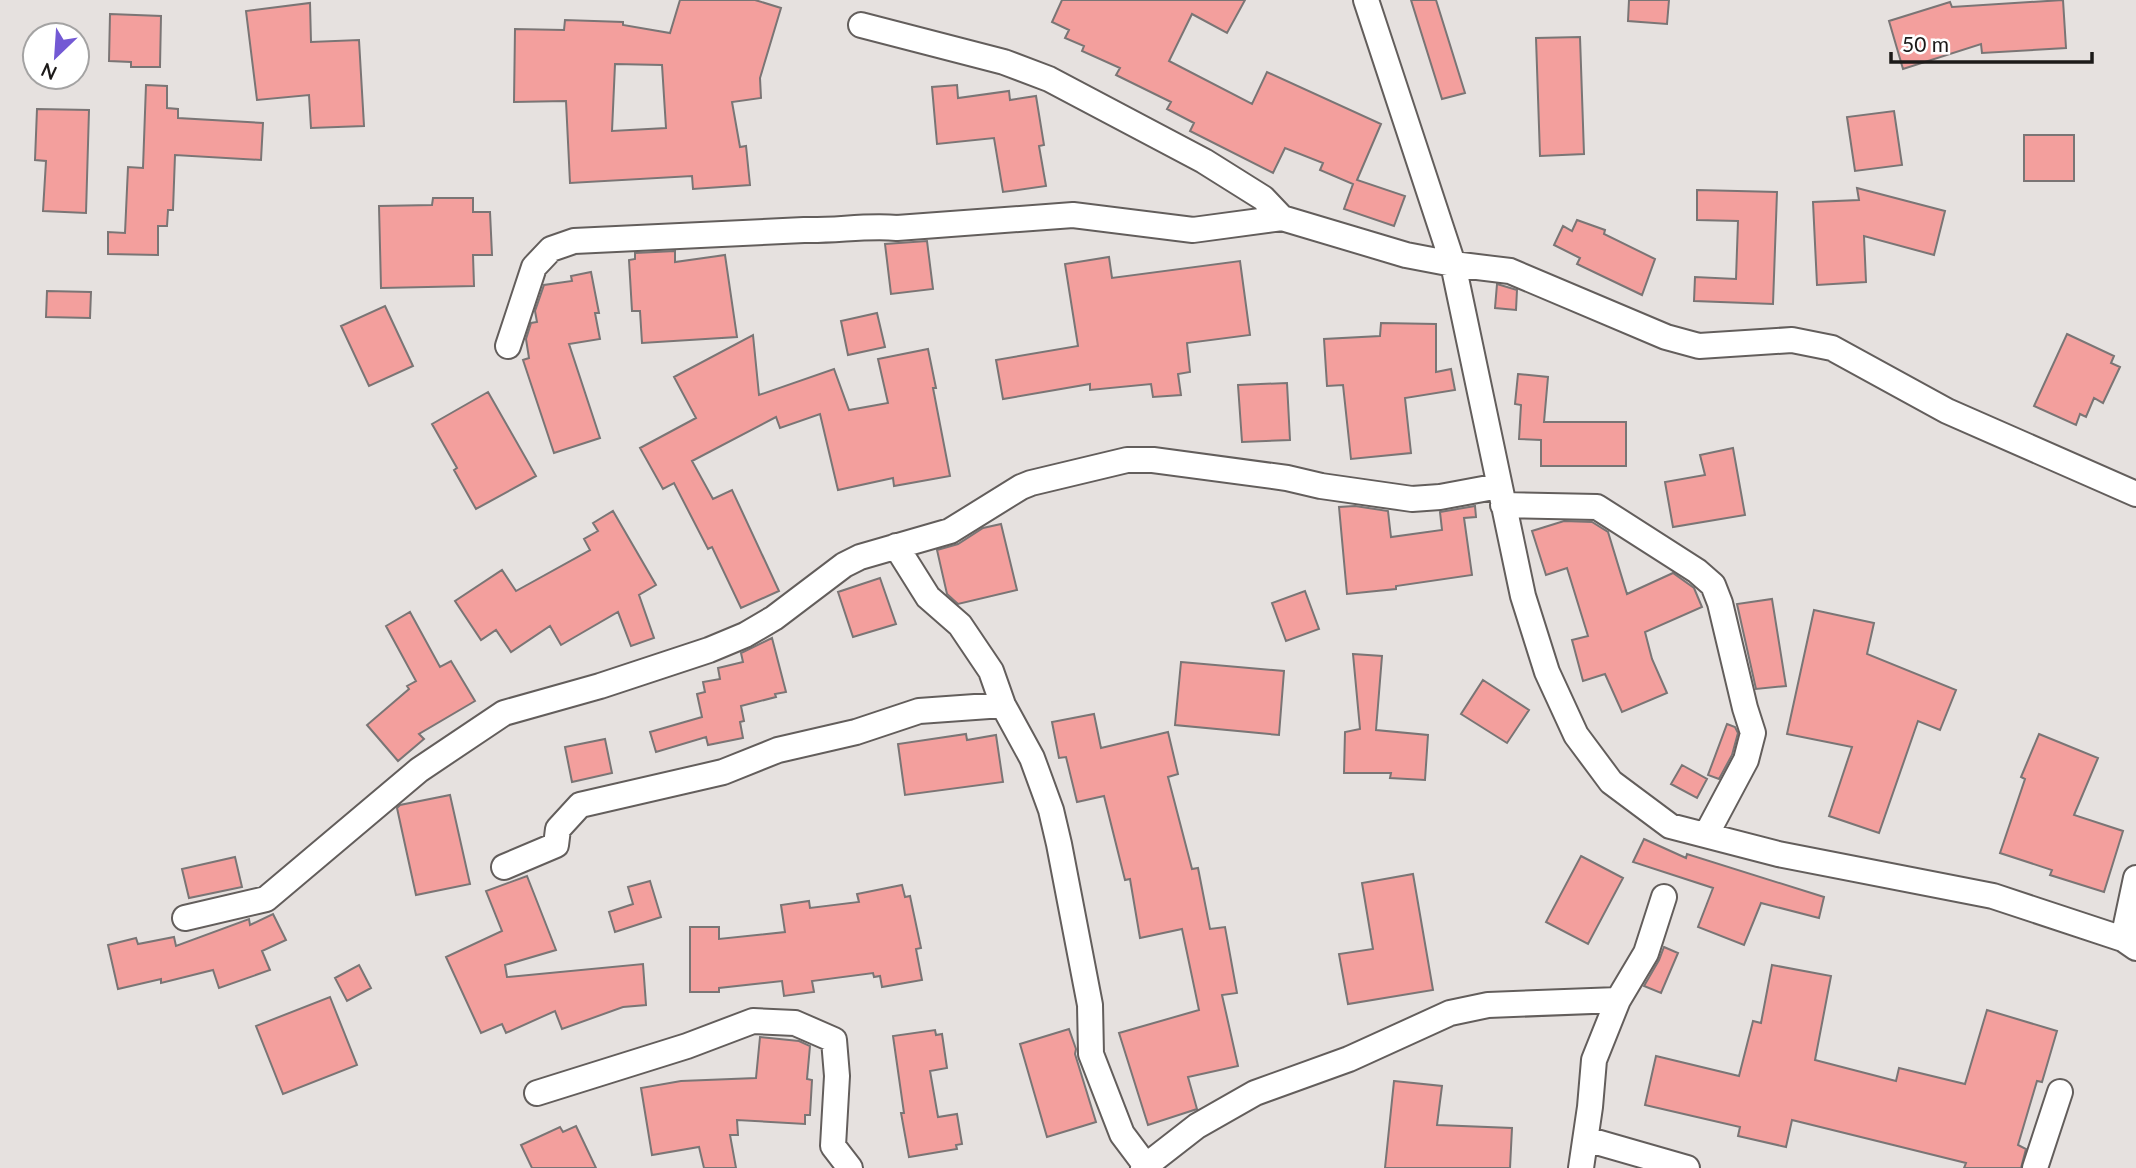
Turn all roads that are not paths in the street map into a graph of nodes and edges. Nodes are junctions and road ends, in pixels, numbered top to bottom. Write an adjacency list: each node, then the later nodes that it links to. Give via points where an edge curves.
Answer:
1 (1366, 0): 4 (street)
2 (861, 25): 3 (street, via 1004,62 1049,79 1204,161 1263,198)
3 (1282, 218): 4 (street, via 1406,255); 5 (street, via 1193,230 1073,215 897,228 574,241 551,249 534,267)
4 (1453, 264): 6 (street, via 1510,271 1666,337 1699,346 1793,340 1832,348 1947,411); 7 (street)
5 (508, 346)
6 (2136, 494)
7 (1501, 495): 8 (street, via 1412,499 1287,478 1127,460 1021,487 950,531); 10 (street, via 1523,596 1547,672 1576,735 1611,782 1670,826); 10 (street, via 1597,507 1713,585 1753,733 1746,760)
8 (897, 546): 9 (street, via 928,597 960,625 991,671); 14 (street, via 844,565 774,618 733,640 504,713 419,770 266,899)
9 (1003, 705): 11 (street, via 919,711 778,750 723,772 580,805 558,829 556,845); 20 (street, via 1032,758 1051,810 1090,1005 1091,1054 1122,1134)
10 (1706, 835): 15 (street, via 1778,854 1993,896)
11 (504, 867)
12 (2136, 878): 15 (street)
13 (1664, 897): 16 (street, via 1646,953)
14 (185, 918)
15 (2129, 944)
16 (1618, 1000): 19 (street, via 1594,1060); 20 (street, via 1488,1005 1450,1013 1349,1059 1255,1093 1197,1126)
17 (2060, 1092): 24 (street)
18 (537, 1093): 21 (street, via 753,1021 795,1023 834,1040 833,1146)
19 (1586, 1139): 22 (street); 23 (street)
20 (1145, 1167)
21 (850, 1168)
22 (1581, 1168)
23 (1687, 1168)
24 (2035, 1168)

